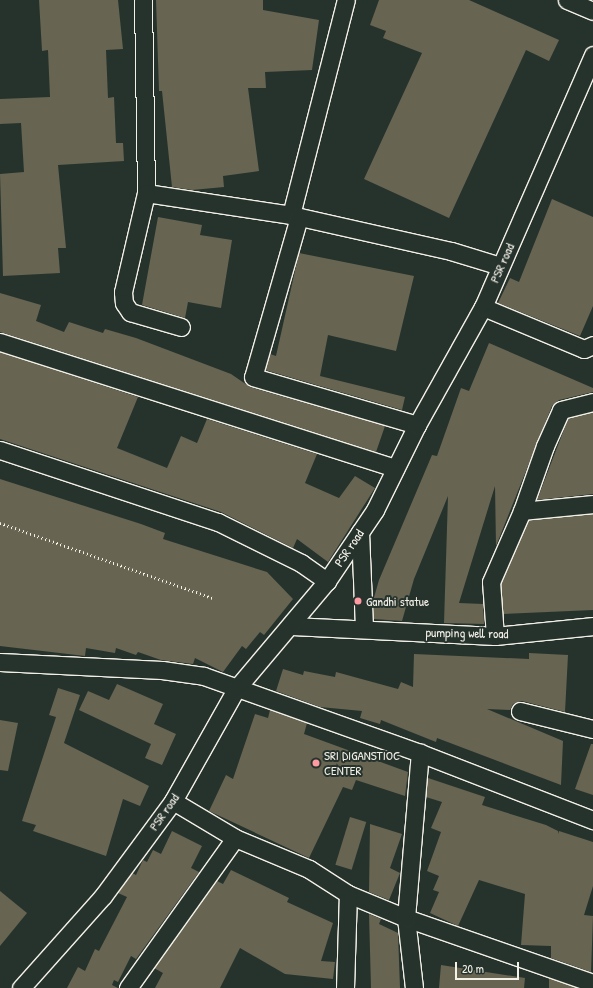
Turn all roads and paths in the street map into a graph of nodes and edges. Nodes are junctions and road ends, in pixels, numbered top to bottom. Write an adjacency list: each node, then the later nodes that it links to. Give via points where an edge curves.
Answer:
1 (143, 0): 6 (street)
2 (346, 0): 7 (street)
3 (567, 0): 4 (street)
4 (593, 11)
5 (593, 55): 8 (street, PSR road)
6 (146, 193): 7 (street); 10 (street, via 123,292 124,303 130,312)
7 (295, 216): 8 (street, via 451,251); 14 (street, via 253,377)
8 (500, 266): 9 (street, PSR road)
9 (483, 307): 12 (street, via 584,349); 14 (street, PSR road)
10 (181, 327)
11 (0, 342): 16 (street)
12 (593, 345)
13 (593, 402): 18 (street, via 561,410)
14 (417, 425): 16 (street, PSR road)
15 (0, 450): 21 (street, via 218,522 301,563)
16 (395, 468): 20 (street, PSR road, via 375,510)
17 (593, 504): 18 (street)
18 (522, 511): 26 (street, via 491,582)
19 (0, 523): 22 (path)
20 (360, 532): 21 (street, PSR road); 25 (street)
21 (327, 581): 23 (street, PSR road)
22 (212, 598)
23 (292, 626): 25 (street, pumping well road); 28 (street, PSR road)
24 (593, 626): 26 (street, pumping well road)
25 (364, 629): 26 (street, pumping well road)
26 (495, 636)
27 (0, 662): 28 (street, via 162,670 204,676)
28 (236, 689): 31 (street); 32 (street, PSR road)
29 (520, 711): 30 (street)
30 (593, 729)
31 (420, 753): 33 (street); 36 (street)
32 (172, 802): 34 (street); 38 (street, PSR road, via 103,896)
33 (593, 820)
34 (235, 838): 35 (street, via 309,869); 39 (street)
35 (348, 894): 36 (street); 40 (street)
36 (406, 918): 37 (street); 41 (street)
37 (593, 983)
38 (21, 988)
39 (128, 988)
40 (345, 988)
41 (414, 988)

